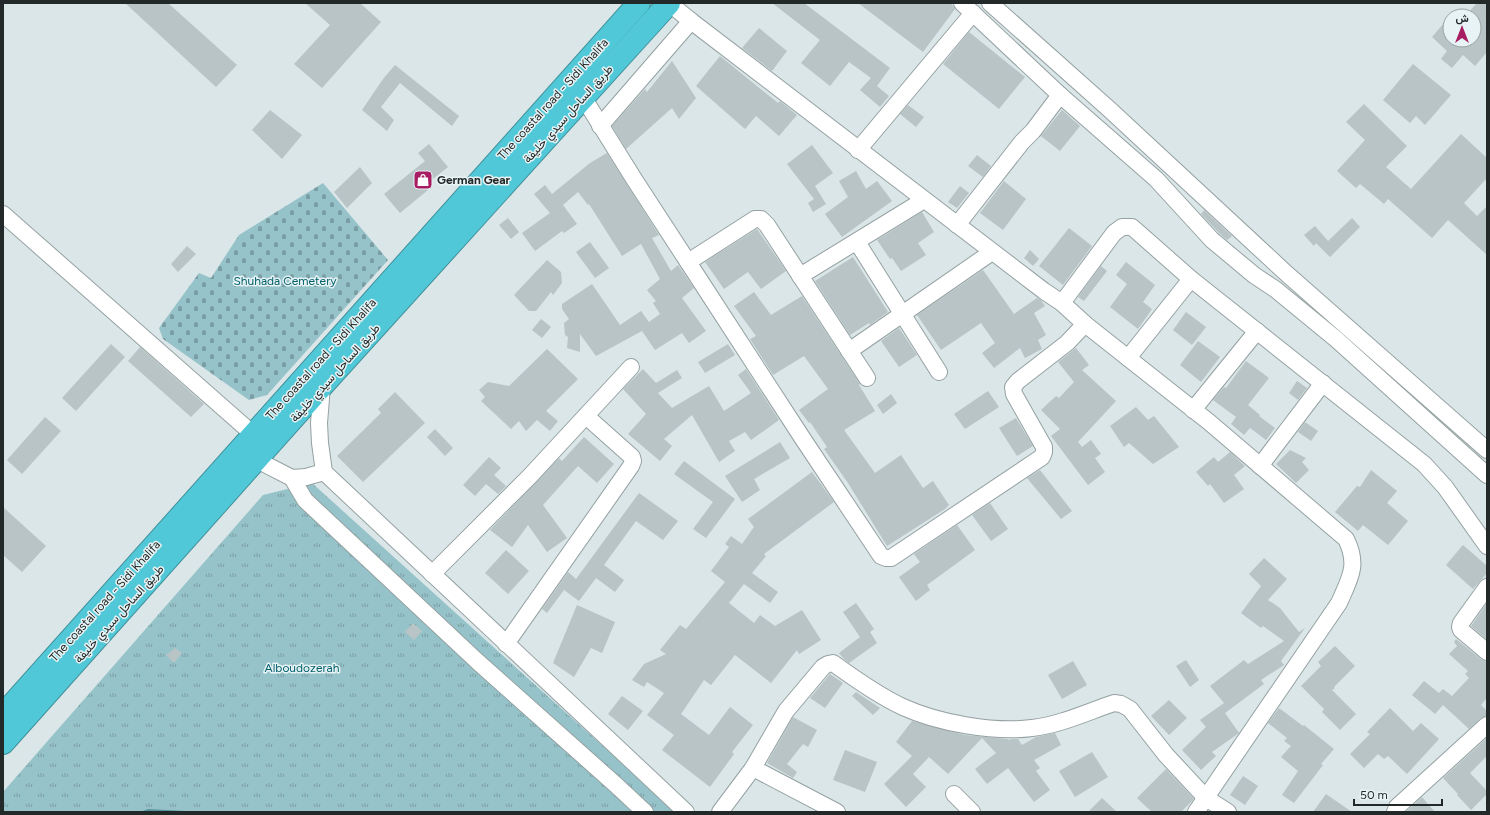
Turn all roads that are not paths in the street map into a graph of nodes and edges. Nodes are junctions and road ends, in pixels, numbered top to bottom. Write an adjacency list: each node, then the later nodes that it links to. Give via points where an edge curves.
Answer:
1 (639, 3): 35 (highway, The coastal road - Sidi Khalifa)
2 (669, 3): 5 (street); 7 (highway, طريق الساحل سيدي خليفة)
3 (990, 3): 10 (street)
4 (968, 8): 6 (street); 9 (street)
5 (691, 21): 8 (street); 9 (street)
6 (1060, 95): 12 (street, via 1156,179); 14 (street)
7 (583, 97): 8 (street); 32 (highway, طريق الساحل سيدي خليفة)
8 (600, 126): 17 (street)
9 (858, 150): 11 (street)
10 (1193, 188): 12 (street); 18 (street)
11 (924, 200): 14 (street); 15 (street)
12 (1177, 201): 21 (street, via 1212,240 1254,275)
13 (3, 214): 35 (street)
14 (957, 225): 16 (street)
15 (857, 242): 19 (street); 23 (street)
16 (992, 252): 22 (street); 23 (street)
17 (688, 262): 19 (street, via 755,219 761,219); 24 (street, via 820,465 881,556 886,558 891,558 1042,457 1044,447 1014,394 1013,387 1067,343)
18 (1287, 274): 21 (street); 36 (street)
19 (800, 276): 26 (street)
20 (1191, 279): 22 (street, via 1132,227 1122,227 1114,233); 25 (street); 27 (street)
21 (1276, 289): 39 (street)
22 (1062, 303): 24 (street)
23 (902, 314): 26 (street); 29 (street)
24 (1085, 324): 27 (street)
25 (1257, 331): 31 (street); 33 (street)
26 (849, 351): 30 (street)
27 (1128, 358): 33 (street)
28 (631, 367): 34 (street)
29 (939, 372)
30 (867, 378)
31 (1322, 383): 38 (street); 42 (street, via 1424,464 1445,487)
32 (322, 386): 37 (highway, طريق الساحل سيدي خليفة); 40 (street, via 319,423)
33 (1193, 410): 38 (street)
34 (586, 416): 43 (street); 45 (street, via 634,461)
35 (254, 435): 47 (highway, The coastal road - Sidi Khalifa)
36 (1487, 450)
37 (257, 460): 41 (street); 49 (highway, طريق الساحل سيدي خليفة)
38 (1260, 466): 52 (street, via 1346,538 1353,560 1351,576 1339,603)
39 (1484, 466)
40 (324, 472): 41 (street); 43 (street)
41 (292, 478): 53 (street, via 305,500 316,511 478,662)
42 (1487, 546)
43 (432, 574): 45 (street)
44 (1487, 587): 46 (street, via 1460,627)
45 (506, 644): 54 (street)
46 (1487, 652)
47 (3, 715)
48 (1487, 725): 60 (street, via 1397,807)
49 (3, 744)
50 (753, 768): 52 (street, via 786,711 823,667 833,663 903,707 929,717 970,726 1031,728 1049,725 1114,703 1121,704 1130,709 1166,755); 55 (street); 56 (street)
51 (954, 794): 57 (street)
52 (1206, 798): 58 (street); 59 (street)
53 (645, 812)
54 (686, 812)
55 (720, 812)
56 (837, 812)
57 (972, 812)
58 (1196, 812)
59 (1228, 812)
60 (1395, 812)

